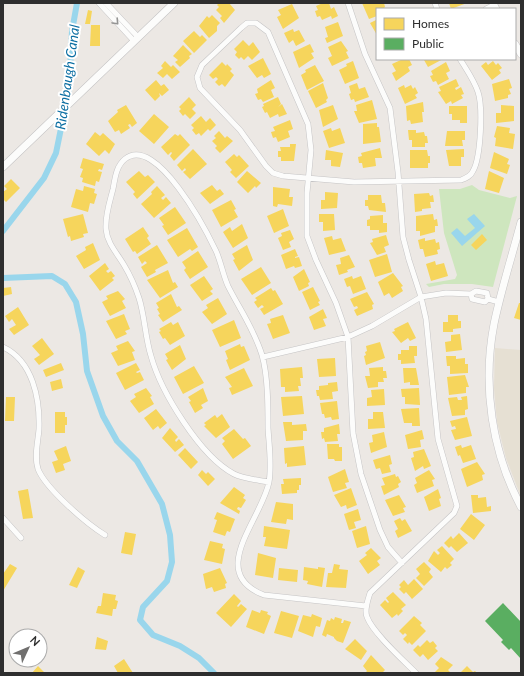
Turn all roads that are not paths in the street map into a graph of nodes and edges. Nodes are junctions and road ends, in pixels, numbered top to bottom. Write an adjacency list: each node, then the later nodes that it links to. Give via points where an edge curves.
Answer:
1 (99, 3): 5 (street, one-way to 5)
2 (106, 3): 5 (street)
3 (174, 3): 5 (street)
4 (348, 3): 9 (street, via 366,54 390,108)
5 (136, 39): 7 (street)
6 (461, 60): 9 (street, via 478,91 481,106 482,122 475,167 470,176 461,180)
7 (3, 167)
8 (309, 177): 8 (street, via 311,150 308,124 268,32 256,23 247,23 202,65 197,77 200,88 240,130 273,173); 9 (street, via 354,182); 15 (street, via 307,236)
9 (399, 181): 12 (street, via 403,237 408,260)
10 (521, 222): 14 (street)
11 (471, 294): 12 (street, via 446,293); 13 (street, via 472,299 485,302); 13 (street, via 476,290 487,293)
12 (422, 297): 15 (street); 23 (street, via 430,351 434,415 457,506 454,513)
13 (488, 299): 14 (street)
14 (499, 302): 19 (street, via 490,354 490,397 496,442)
15 (348, 337): 17 (street); 23 (street, via 353,433 358,461 380,530 388,547)
16 (3, 347): 21 (street, via 21,361 35,386 39,407 36,458 42,476 91,526)
17 (263, 357): 18 (street, via 268,405); 18 (street, via 202,224 185,197 146,156 136,155 124,160 117,171 106,228 111,246 129,274 140,301 156,371 188,428 206,450 235,475)
18 (269, 482): 24 (street, via 241,547 238,567 243,582 252,590 264,595)
19 (521, 507)
20 (3, 518): 22 (street)
21 (105, 535)
22 (21, 538)
23 (402, 563): 24 (street, via 370,593)
24 (366, 606): 25 (street, via 366,616 374,628)
25 (416, 673)

